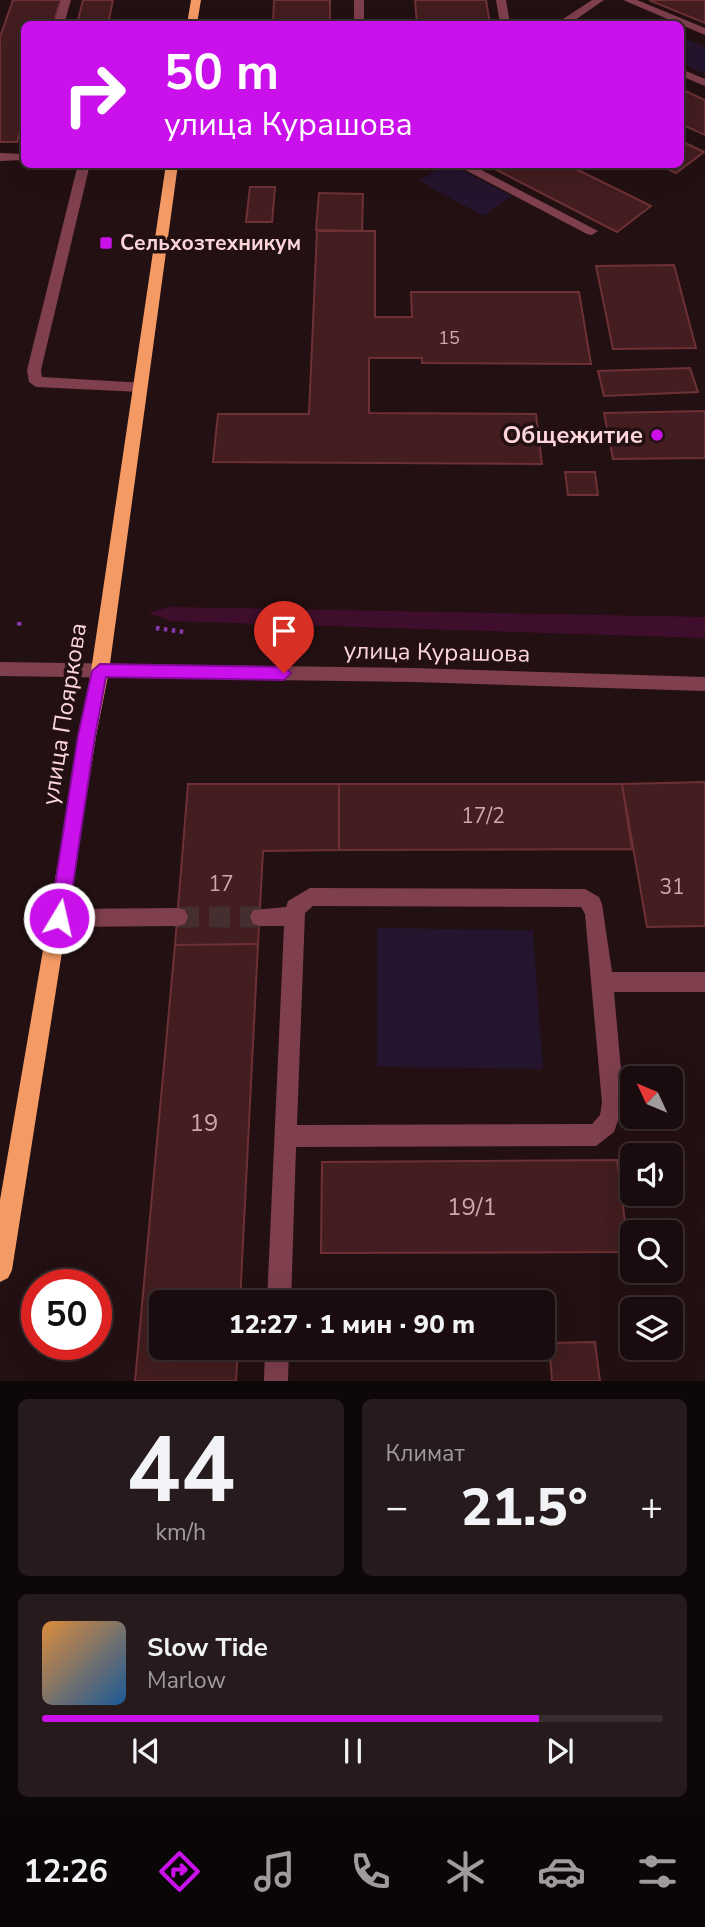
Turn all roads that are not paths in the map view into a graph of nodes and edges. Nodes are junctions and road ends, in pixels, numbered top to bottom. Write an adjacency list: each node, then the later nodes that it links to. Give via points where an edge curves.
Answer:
1 (66, 0): 7 (street)
2 (195, 0): 8 (main road)
3 (359, 0): 9 (street)
4 (501, 0): 10 (street)
5 (599, 0): 11 (street)
6 (628, 0): 12 (street)
7 (61, 21)
8 (192, 21)
9 (359, 21)
10 (504, 21)
11 (571, 21)
12 (679, 21)
13 (684, 23): 14 (street)
14 (705, 32)
15 (684, 73): 16 (street)
16 (705, 83)
17 (21, 157): 18 (street)
18 (0, 158)
19 (83, 168): 23 (street, via 34,370 36,382)
20 (171, 168): 23 (main road, улица Пояркова)
21 (468, 168): 22 (street)
22 (593, 231)
23 (140, 387): 25 (main road, улица Пояркова)
24 (0, 669): 25 (street, улица Курашова)
25 (100, 671): 26 (street, улица Курашова); 30 (main road, улица Пояркова)
26 (705, 684)
27 (295, 916): 29 (street); 31 (street, via 295,908 310,897 584,898 595,914); 33 (street)
28 (177, 917): 30 (street)
29 (260, 917)
30 (59, 918): 34 (main road, улица Пояркова)
31 (603, 982): 32 (street); 33 (street, via 613,1102 605,1129 596,1135)
32 (705, 982)
33 (287, 1136): 35 (street)
34 (0, 1270)
35 (280, 1290)
36 (277, 1360): 37 (street)
37 (276, 1381)

